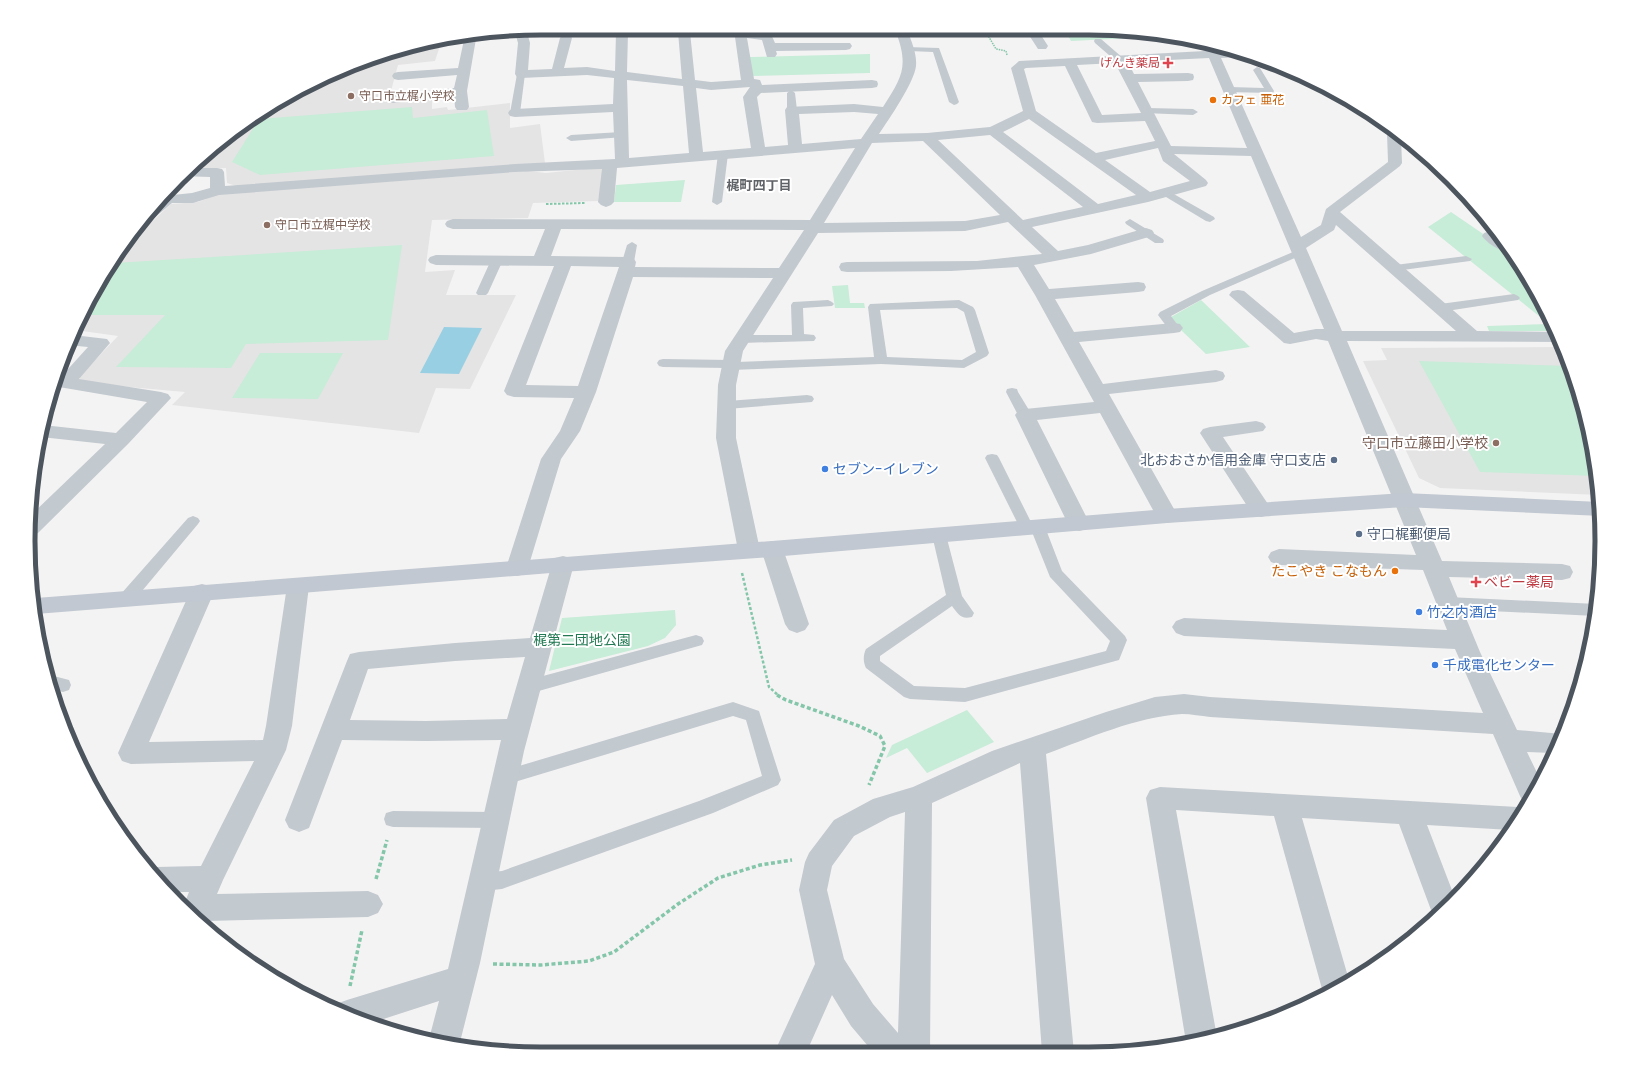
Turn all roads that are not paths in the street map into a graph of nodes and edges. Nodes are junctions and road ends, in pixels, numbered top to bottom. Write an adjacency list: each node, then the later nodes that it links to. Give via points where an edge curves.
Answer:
1 (622, 35): 23 (street)
2 (684, 35): 26 (street)
3 (741, 35): 28 (street)
4 (760, 35): 11 (street, via 767,37 771,50)
5 (903, 35): 13 (street)
6 (1035, 35): 12 (street)
7 (521, 36): 21 (street, via 524,42)
8 (566, 38): 20 (street)
9 (469, 40): 19 (street)
10 (1098, 41): 16 (lane)
11 (846, 46)
12 (1042, 46)
13 (909, 49): 33 (lane, via 936,50); 37 (street, via 910,68 905,82)
14 (1208, 49): 16 (street)
15 (1210, 49): 29 (street)
16 (1120, 60): 17 (street); 25 (street)
17 (1069, 62): 40 (street, via 1023,64 1016,68); 41 (street, via 1096,119)
18 (1257, 70): 29 (lane, via 1270,91)
19 (462, 71): 22 (street); 30 (street)
20 (556, 72): 21 (street); 23 (street, via 587,71)
21 (521, 74): 39 (lane)
22 (398, 76)
23 (620, 76): 26 (street); 35 (street)
24 (1188, 77): 25 (street)
25 (1130, 78): 41 (street)
26 (688, 84): 28 (street); 53 (street)
27 (872, 84): 28 (street)
28 (752, 86): 50 (street, via 750,97)
29 (1229, 90): 51 (street)
30 (460, 91): 32 (street); 34 (street)
31 (792, 93): 36 (lane)
32 (393, 99)
33 (954, 102)
34 (462, 107)
35 (620, 108): 39 (street); 43 (street)
36 (792, 110): 37 (street, via 854,108); 49 (street)
37 (886, 111): 47 (street)
38 (1193, 112): 41 (lane)
39 (516, 113)
40 (1030, 113): 42 (street); 54 (street)
41 (1149, 114): 48 (street)
42 (993, 130): 44 (street); 63 (street)
43 (621, 135): 45 (lane); 55 (street)
44 (927, 137): 47 (street); 66 (street)
45 (571, 138)
46 (1396, 139): 64 (street, via 1395,163)
47 (866, 141): 49 (street); 70 (street)
48 (1164, 147): 51 (street); 54 (street); 58 (street, via 1168,158 1201,183)
49 (796, 149): 50 (street)
50 (759, 152): 52 (street)
51 (1256, 152): 73 (street)
52 (724, 154): 53 (street); 62 (lane)
53 (696, 156): 55 (street)
54 (1094, 158): 59 (street)
55 (616, 163): 57 (street, via 515,168); 61 (street)
56 (194, 173): 57 (street, via 217,172)
57 (218, 191): 60 (street, via 193,198)
58 (1165, 192): 59 (street); 65 (lane)
59 (1148, 197): 63 (street)
60 (168, 199)
61 (606, 202)
62 (717, 202)
63 (1095, 209): 66 (street)
64 (1332, 212): 73 (street, via 1328,226); 83 (street)
65 (1210, 219)
66 (1016, 221): 70 (street, via 965,226); 74 (street)
67 (1130, 222): 71 (lane)
68 (453, 224): 69 (street)
69 (555, 224): 70 (street); 78 (street)
70 (814, 227): 84 (street)
71 (1152, 237): 74 (street)
72 (632, 245): 81 (lane)
73 (1298, 249): 92 (lane, via 1164,315); 93 (street)
74 (1055, 257): 80 (street)
75 (1466, 259): 83 (lane)
76 (436, 260): 77 (street)
77 (497, 260): 78 (street); 86 (lane)
78 (541, 260): 79 (street)
79 (564, 262): 81 (street); 103 (street, via 514,391)
80 (1024, 263): 82 (street, via 994,266); 87 (street)
81 (627, 267): 84 (street); 103 (street)
82 (847, 267)
83 (1395, 268): 91 (street)
84 (783, 273): 97 (street)
85 (1138, 287): 87 (street)
86 (482, 293)
87 (1044, 295): 96 (street)
88 (1238, 295): 93 (street, via 1290,339 1316,334)
89 (1514, 298): 91 (lane)
90 (828, 304): 97 (lane, via 797,305 804,338)
91 (1440, 308): 94 (street)
92 (1174, 328): 96 (street)
93 (1335, 336): 94 (street); 113 (street)
94 (1473, 337): 95 (street)
95 (1552, 337)
96 (1068, 338): 105 (street)
97 (741, 339): 101 (street, via 734,351)
98 (77, 341): 111 (street, via 101,343 66,383 161,398)
99 (881, 360): 99 (lane, via 964,364 983,353 969,310 959,304 874,307); 101 (lane)
100 (663, 363): 101 (lane)
101 (731, 365): 107 (street)
102 (1216, 376): 105 (street)
103 (586, 392): 127 (street, via 570,431 551,459)
104 (1012, 392): 108 (lane)
105 (1101, 398): 108 (street); 116 (street)
106 (807, 399): 107 (lane)
107 (726, 405): 123 (street, via 726,438)
108 (1025, 415): 119 (street)
109 (1256, 427): 114 (street, via 1210,433)
110 (47, 432): 111 (street)
111 (121, 440): 118 (street)
112 (992, 458): 120 (lane)
113 (1404, 500): 114 (street); 115 (street); 126 (street)
114 (1261, 510): 116 (street)
115 (1594, 511)
116 (1167, 516): 119 (street)
117 (193, 521): 132 (lane)
118 (36, 523)
119 (1079, 524): 120 (street)
120 (1032, 528): 121 (street); 131 (lane, via 1055,573 1119,640 1112,656 965,695 910,692 872,664 872,653)
121 (939, 535): 122 (street); 131 (lane)
122 (772, 549): 123 (street); 137 (street)
123 (743, 550): 125 (street)
124 (1279, 557): 126 (street)
125 (562, 564): 127 (street); 141 (street)
126 (1432, 566): 128 (street); 133 (street)
127 (517, 568): 129 (street)
128 (1562, 572)
129 (298, 586): 130 (street); 148 (street, via 279,726)
130 (202, 592): 132 (street); 148 (street, via 131,752)
131 (954, 597): 136 (lane)
132 (126, 598): 134 (street)
133 (1448, 604): 135 (lane); 139 (street)
134 (39, 606)
135 (1591, 610)
136 (966, 614)
137 (797, 624)
138 (1184, 627): 139 (street)
139 (1462, 640): 145 (street)
140 (696, 641): 142 (lane)
141 (539, 647): 142 (street); 144 (street, via 359,661)
142 (528, 687): 143 (street)
143 (517, 729): 144 (street); 149 (street)
144 (332, 730): 156 (street)
145 (1505, 732): 146 (street); 147 (street, via 1184,704 1155,707); 150 (street)
146 (1553, 742)
147 (1032, 748): 151 (street, via 1001,759); 174 (street)
148 (273, 750): 158 (street)
149 (505, 777): 157 (street); 160 (lane, via 733,709 753,716 772,780 706,807 502,880)
150 (1530, 788)
151 (919, 797): 165 (street, via 883,807 844,828 819,862 813,890); 173 (street)
152 (1285, 805): 153 (street); 167 (street); 169 (street, via 1160,798)
153 (1409, 813): 155 (street); 161 (street)
154 (393, 819): 157 (lane)
155 (1512, 819)
156 (299, 820)
157 (496, 820): 160 (street)
158 (209, 878): 159 (street); 163 (street)
159 (165, 880)
160 (482, 882): 166 (street)
161 (1442, 903)
162 (368, 904): 164 (street)
163 (197, 911)
164 (198, 913)
165 (830, 964): 171 (street); 172 (street, via 862,1015)
166 (462, 972): 168 (street); 170 (street)
167 (1334, 983)
168 (356, 1012)
169 (1200, 1034)
170 (445, 1038)
171 (793, 1047)
172 (890, 1047)
173 (914, 1047)
174 (1057, 1047)

